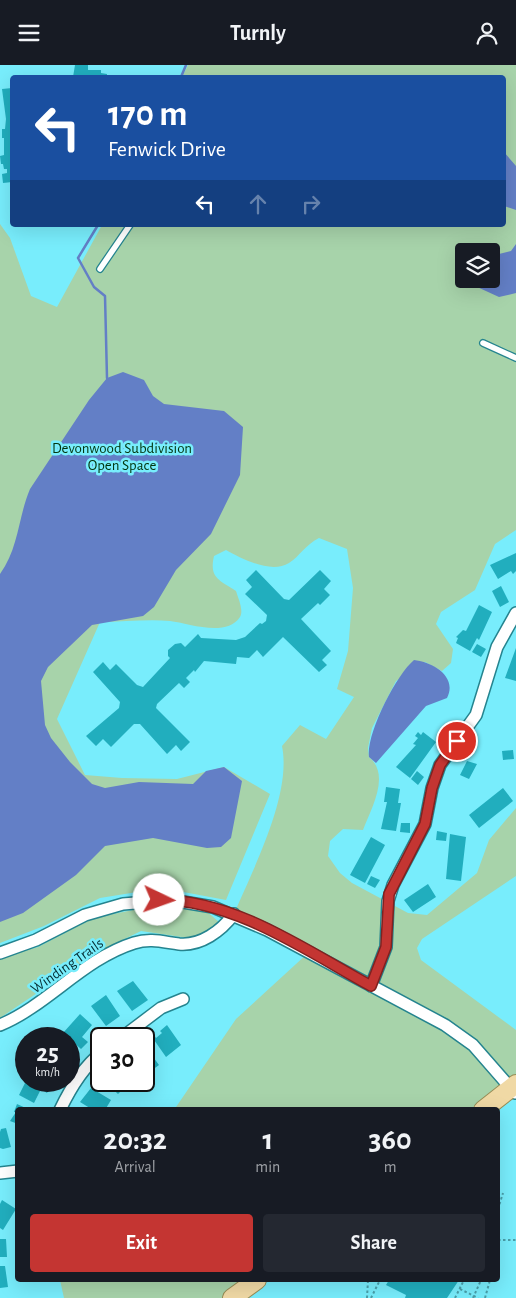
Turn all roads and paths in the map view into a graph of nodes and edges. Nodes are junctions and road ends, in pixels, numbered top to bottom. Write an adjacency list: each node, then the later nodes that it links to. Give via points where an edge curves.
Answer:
1 (129, 227): 2 (lane)
2 (100, 269)
3 (483, 343): 4 (lane)
4 (516, 358)
5 (516, 613): 8 (street, via 494,653 476,715 440,765 425,824 393,885 388,901 386,947)
6 (234, 914): 7 (street, via 171,900 123,904 85,915 36,940); 8 (street); 10 (street, Winding Trails, via 219,930 199,942 180,944 143,940 120,947 33,1008)
7 (0, 953)
8 (371, 986): 13 (street, via 462,1035)
9 (183, 999): 11 (street, via 161,1009)
10 (0, 1025)
11 (136, 1027)
12 (90, 1064): 14 (street, via 69,1091)
13 (514, 1089): 15 (main road)
14 (61, 1107)
15 (487, 1107)
16 (15, 1171): 17 (street)
17 (0, 1173)
18 (504, 1193): 19 (path)
19 (500, 1204)
20 (500, 1239): 21 (path)
21 (516, 1240)
22 (254, 1282): 30 (main road)
23 (368, 1282): 31 (path)
24 (379, 1282): 32 (path)
25 (463, 1282): 28 (path)
26 (480, 1282): 29 (path)
27 (489, 1282): 35 (path)
28 (460, 1289): 29 (path); 33 (path)
29 (473, 1297): 34 (path)
30 (232, 1298)
31 (367, 1298)
32 (371, 1298)
33 (455, 1298)
34 (478, 1298)
35 (485, 1298)

